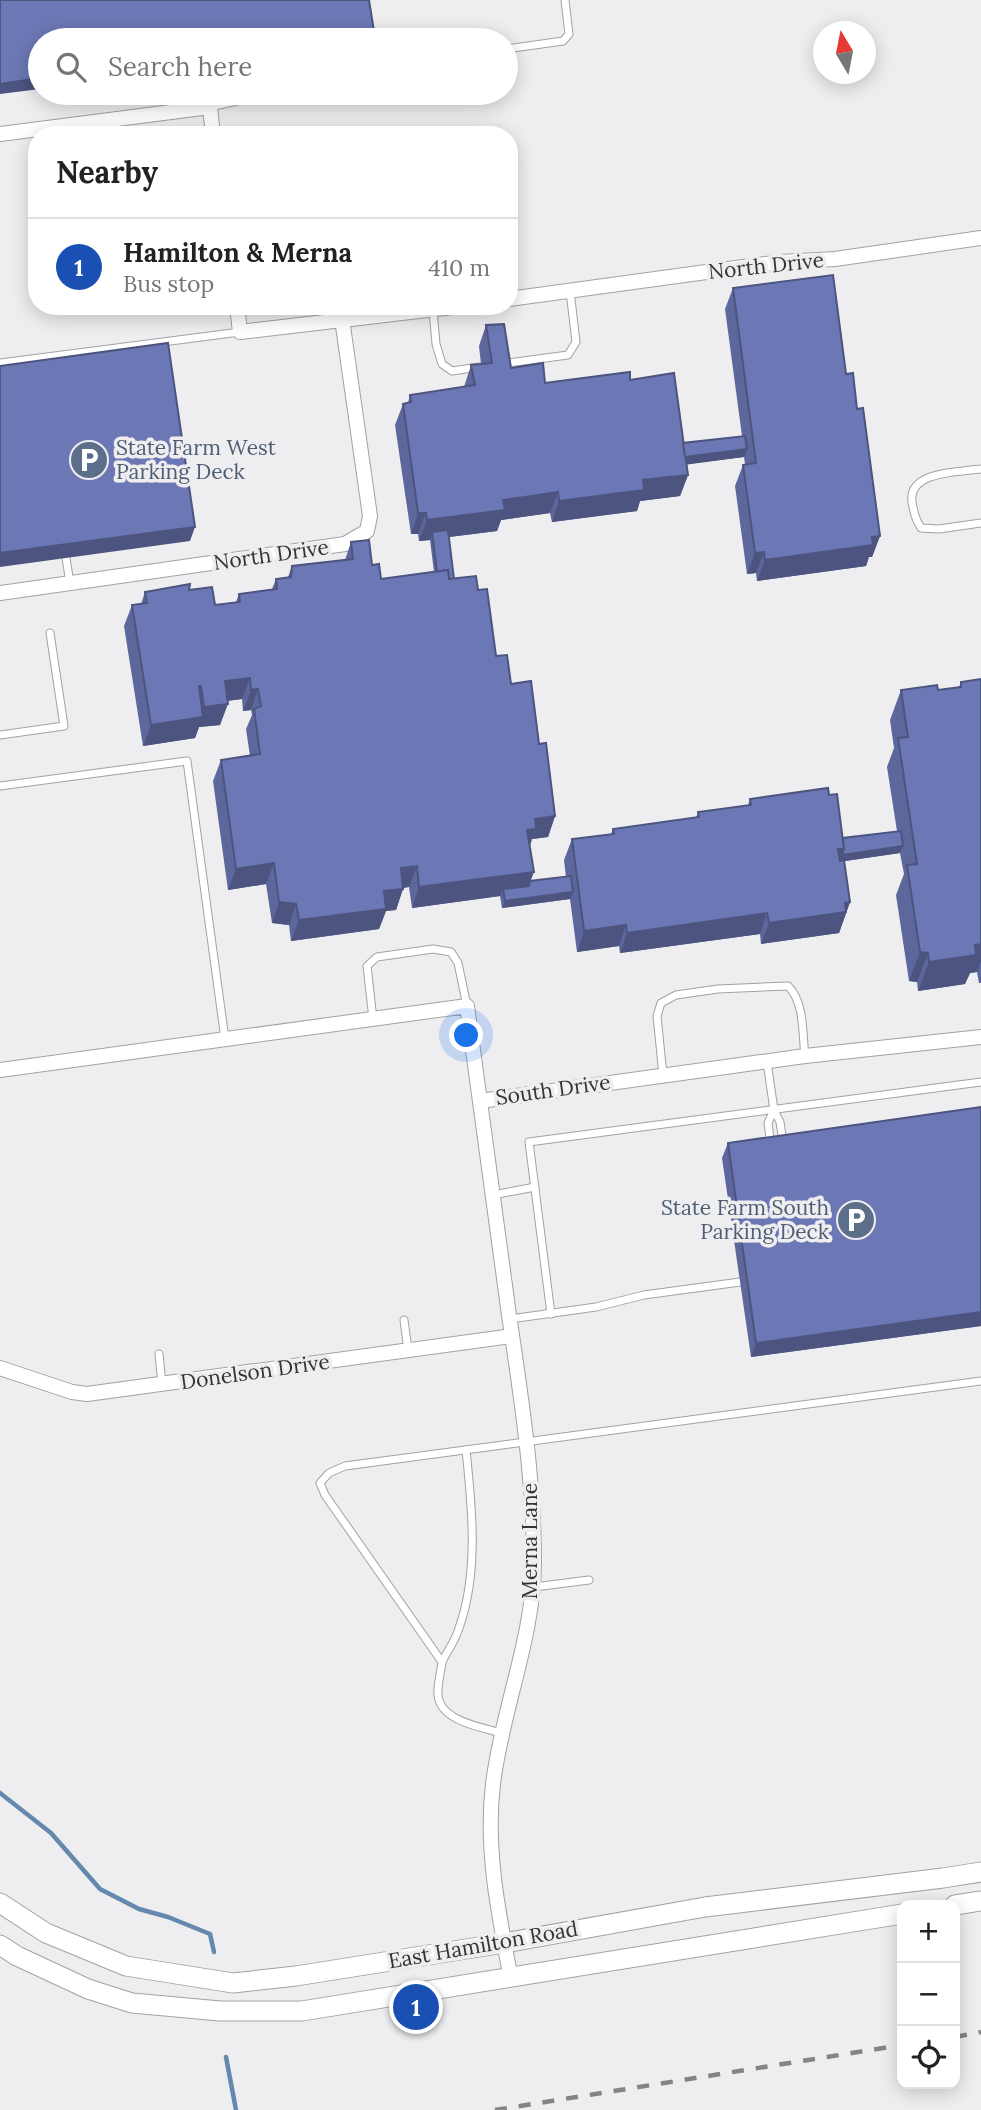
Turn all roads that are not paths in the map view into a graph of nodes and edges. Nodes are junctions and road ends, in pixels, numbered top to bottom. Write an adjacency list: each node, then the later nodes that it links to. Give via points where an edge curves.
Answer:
1 (565, 0): 2 (lane, via 569,34 563,41)
2 (518, 47)
3 (219, 105): 4 (lane)
4 (210, 107): 5 (street); 6 (street)
5 (62, 126)
6 (213, 126)
7 (28, 130): 8 (street)
8 (0, 134)
9 (981, 238): 10 (street, North Drive)
10 (570, 290): 11 (street, North Drive); 18 (lane, via 576,342 568,355)
11 (518, 298)
12 (238, 315): 16 (street)
13 (382, 315): 15 (street)
14 (433, 315): 19 (lane, via 442,364 452,370)
15 (342, 319): 16 (street); 23 (street, North Drive, via 370,516 367,531 345,544)
16 (240, 332): 17 (lane, via 134,350)
17 (0, 363)
18 (500, 364)
19 (482, 367)
20 (981, 469): 21 (lane, via 930,477 916,483 911,493 914,517 921,528)
21 (981, 523)
22 (66, 558): 23 (lane)
23 (70, 583): 24 (street, North Drive)
24 (0, 593)
25 (50, 634): 26 (lane, via 64,726)
26 (0, 735)
27 (0, 786): 31 (lane, via 187,761)
28 (467, 1006): 29 (street); 29 (lane, via 458,962 451,952 433,949 377,957 367,966); 37 (street, South Drive)
29 (373, 1018): 31 (street)
30 (981, 1037): 32 (street, South Drive)
31 (225, 1039): 34 (street)
32 (805, 1056): 33 (street, South Drive); 35 (lane, via 800,1008 788,986 718,989 676,995 661,1003 657,1016)
33 (766, 1061): 35 (street, South Drive); 38 (lane)
34 (0, 1070)
35 (663, 1075): 37 (street, South Drive)
36 (981, 1082): 38 (lane)
37 (480, 1101): 42 (street, Merna Lane)
38 (774, 1110): 39 (lane); 40 (lane, via 768,1123); 41 (lane, via 529,1142)
39 (784, 1149)
40 (772, 1151)
41 (535, 1187): 42 (lane); 44 (lane)
42 (493, 1195): 45 (street, Merna Lane)
43 (740, 1282): 44 (lane)
44 (551, 1314): 45 (lane)
45 (510, 1319): 47 (street, Merna Lane)
46 (404, 1320): 48 (lane)
47 (512, 1336): 48 (street, Donelson Drive); 53 (street, Merna Lane)
48 (408, 1351): 52 (street, Donelson Drive)
49 (159, 1354): 52 (lane)
50 (0, 1368): 52 (street, Donelson Drive, via 87,1394)
51 (981, 1381): 53 (lane)
52 (162, 1385)
53 (527, 1441): 54 (lane); 56 (street, Merna Lane)
54 (466, 1450): 57 (lane, via 472,1500 470,1583 459,1629); 57 (lane, via 345,1466 320,1483 347,1530)
55 (589, 1580): 56 (lane)
56 (534, 1587): 58 (street, Merna Lane)
57 (442, 1662): 58 (lane, via 438,1696 444,1709 457,1719)
58 (501, 1733): 64 (street, Merna Lane, via 491,1829)
59 (981, 1872): 64 (main road, East Hamilton Road, via 705,1907)
60 (981, 1901): 62 (main road)
61 (0, 1903): 64 (main road, East Hamilton Road, via 47,1933 126,1966 233,1983)
62 (960, 1904)
63 (897, 1915): 66 (main road, East Hamilton Road)
64 (504, 1943): 66 (street, Merna Lane)
65 (0, 1945): 66 (main road, East Hamilton Road, via 88,1989 132,2003 220,2011 302,2011)
66 (511, 1979)

